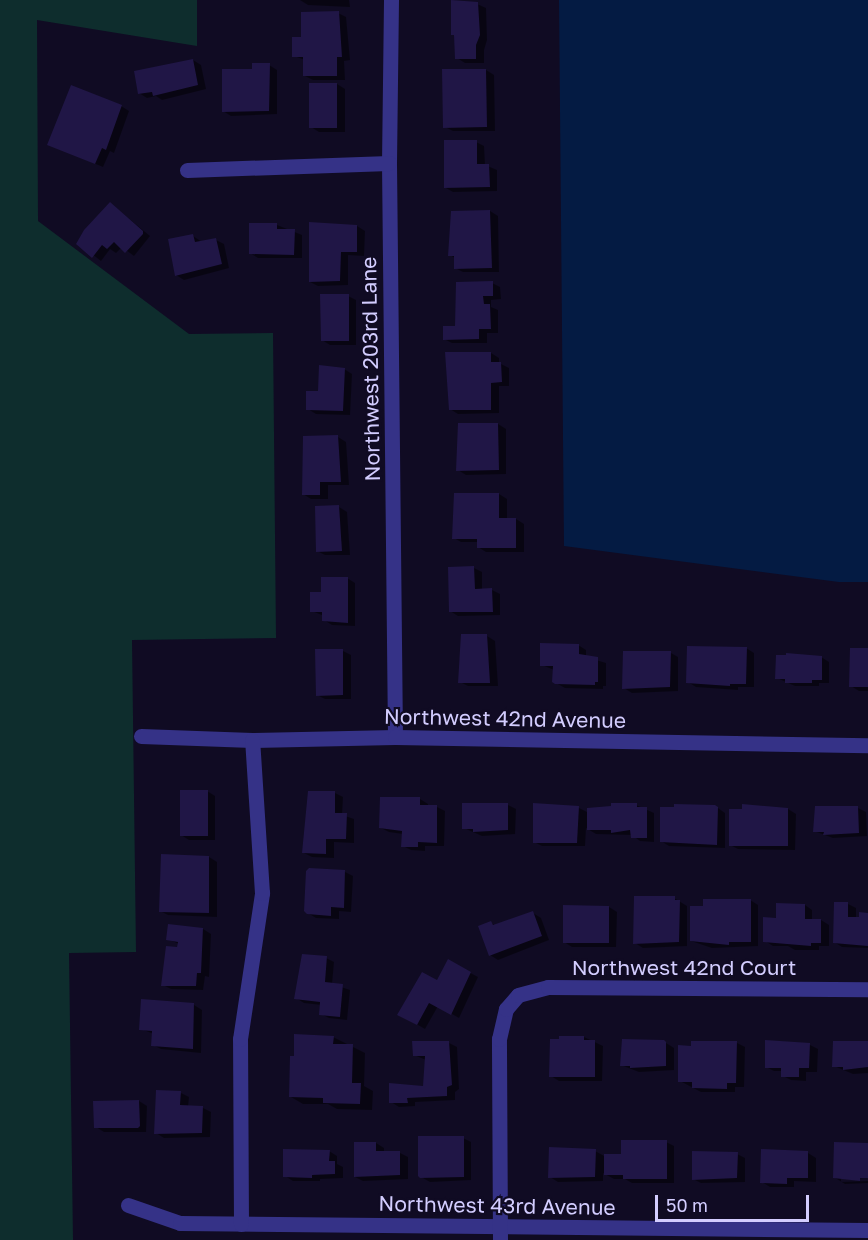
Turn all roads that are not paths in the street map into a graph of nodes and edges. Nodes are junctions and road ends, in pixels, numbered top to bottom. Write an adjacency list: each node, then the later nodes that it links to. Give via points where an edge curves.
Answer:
1 (391, 0): 2 (street, Northwest 203rd Lane)
2 (389, 163): 3 (street); 5 (street, Northwest 203rd Lane)
3 (187, 170)
4 (141, 736): 6 (street, Northwest 42nd Avenue)
5 (395, 737): 6 (street, Northwest 42nd Avenue); 7 (street, Northwest 42nd Avenue)
6 (252, 740): 10 (street, via 262,892 240,1039)
7 (868, 745)
8 (868, 989): 12 (street, Northwest 42nd Court, via 548,987 518,995 506,1009 499,1039)
9 (128, 1205): 10 (street, Northwest 43rd Avenue, via 180,1223)
10 (241, 1224): 12 (street, Northwest 43rd Avenue)
11 (868, 1230): 13 (street, Northwest 43rd Avenue)
12 (500, 1233): 13 (street, Northwest 43rd Avenue)
13 (738, 1234)

